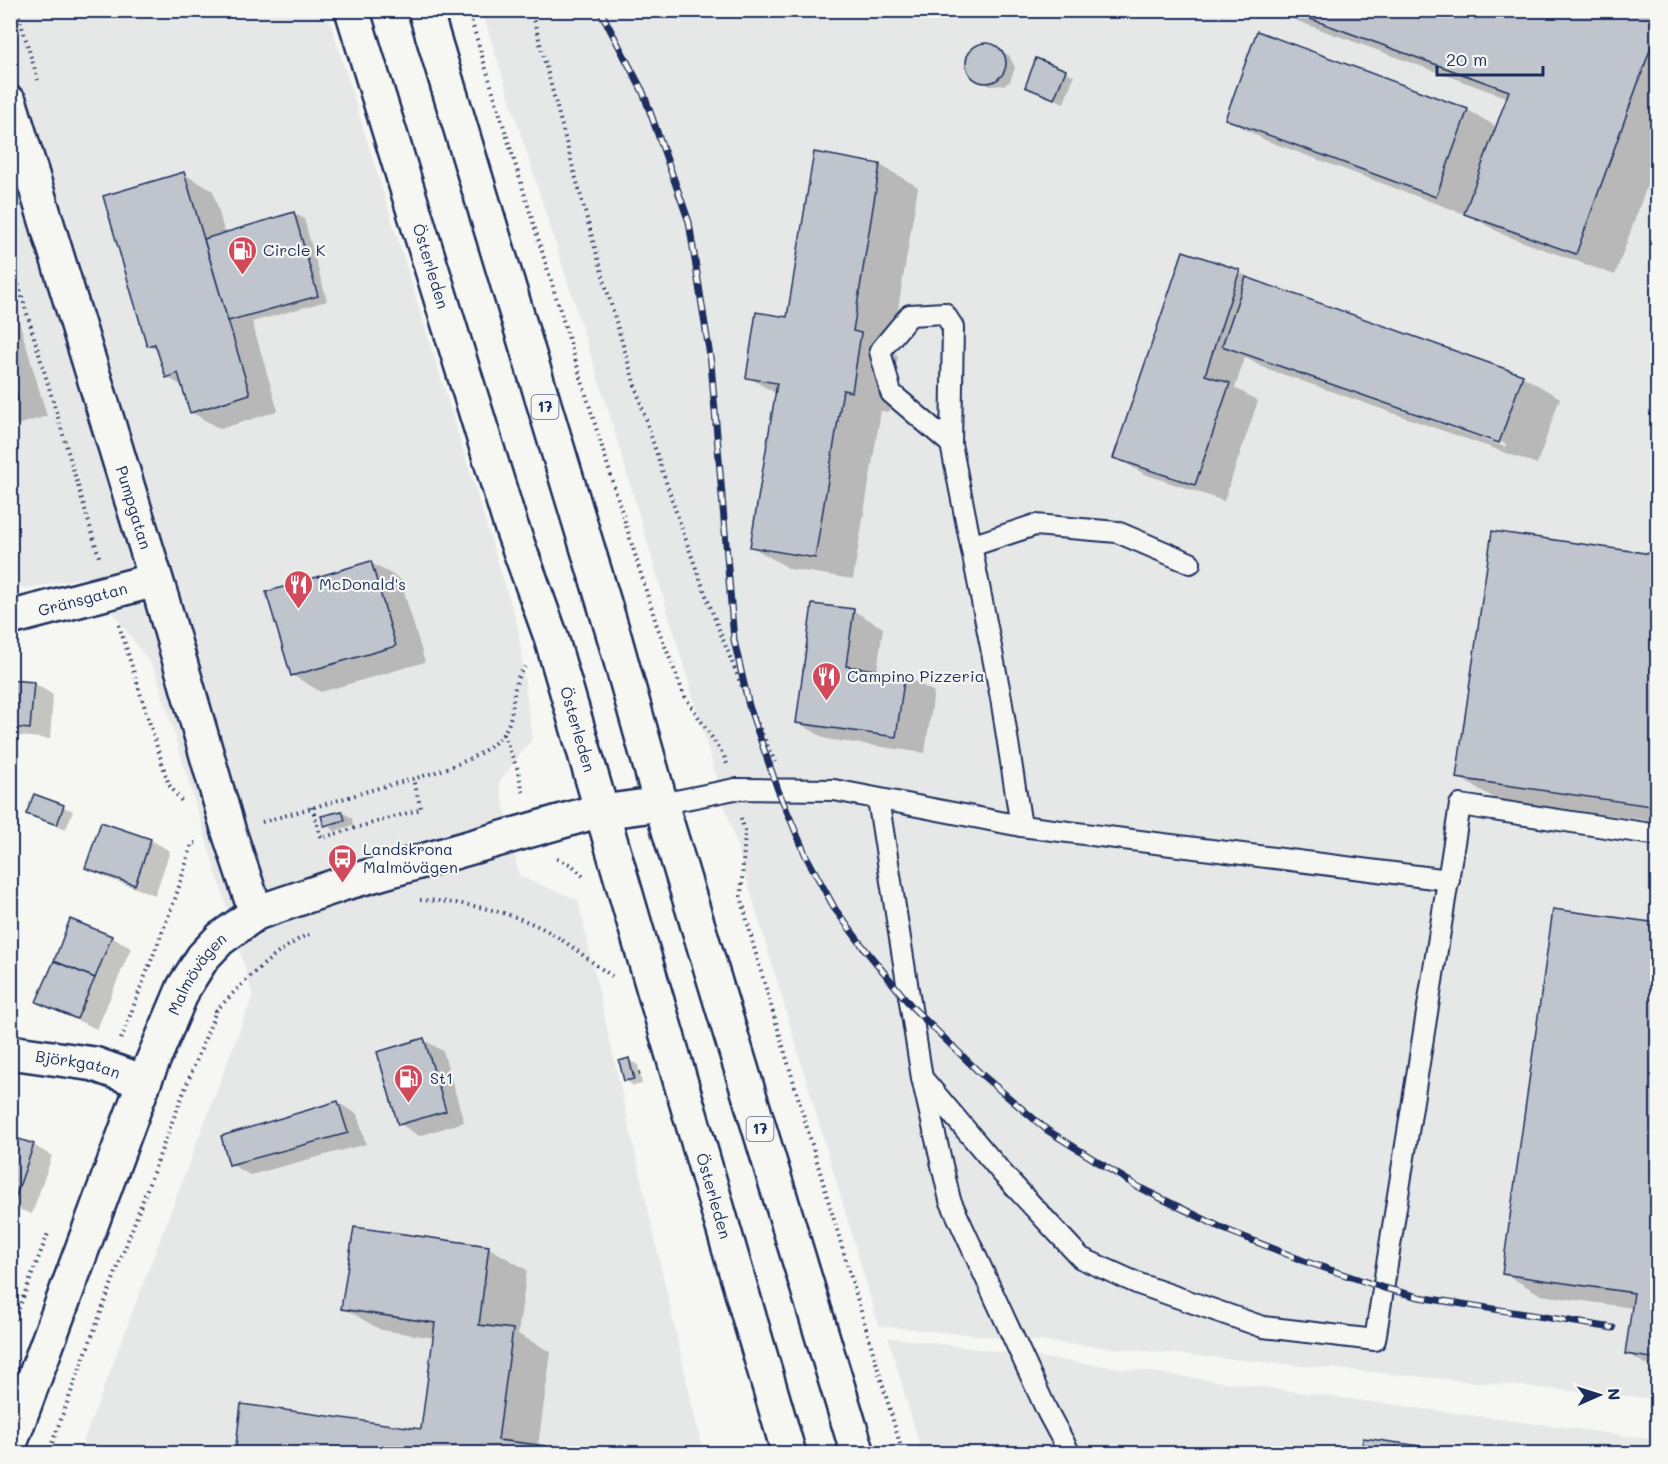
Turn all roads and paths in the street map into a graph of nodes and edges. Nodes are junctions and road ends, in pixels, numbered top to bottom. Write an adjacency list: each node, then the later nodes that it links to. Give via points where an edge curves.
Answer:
1 (352, 10): 15 (main road, Österleden, via 510,523)
2 (425, 10): 14 (main road, 17)
3 (468, 10): 13 (path)
4 (528, 10): 18 (path, via 661,465 718,631)
5 (10, 103): 10 (main road, Pumpgatan)
6 (10, 256): 11 (path)
7 (951, 444): 7 (lane, via 953,327 944,313 910,315 880,351 891,393); 8 (lane)
8 (971, 546): 9 (lane, via 1035,525 1117,532); 25 (lane)
9 (1190, 562)
10 (155, 580): 11 (main road, Gränsgatan); 33 (main road, Pumpgatan)
11 (109, 592): 12 (main road, Gränsgatan); 22 (path, via 169,785)
12 (10, 618)
13 (656, 623): 14 (path); 17 (path, via 684,695 724,756)
14 (614, 636): 20 (main road, 17)
15 (556, 654): 16 (path, via 530,662 517,676 511,717 503,734 486,751); 23 (main road, Österleden)
16 (413, 779): 21 (path); 21 (path, via 421,809 321,838)
17 (735, 789): 18 (lane); 20 (lane); 41 (path, via 745,832 741,896 753,944)
18 (787, 790): 19 (lane, via 834,790)
19 (878, 799): 25 (lane); 36 (lane)
20 (661, 804): 23 (main road, Malmövägen); 40 (main road, 17)
21 (312, 807): 24 (path)
22 (188, 811)
23 (601, 812): 33 (main road, Malmövägen, via 342,884); 39 (main road, Österleden)
24 (258, 823)
25 (1022, 826): 31 (lane)
26 (1658, 835): 31 (lane, via 1460,805)
27 (193, 837): 28 (path)
28 (192, 844)
29 (547, 859): 30 (path, via 556,858 572,865)
30 (585, 878)
31 (1449, 880): 36 (lane, via 1374,1340 1263,1327 1139,1284 1081,1258)
32 (411, 900): 34 (path, via 443,901 527,921 558,937)
33 (256, 913): 37 (main road, Malmövägen, via 203,957 184,987)
34 (620, 981)
35 (10, 1052): 37 (main road, Björkgatan, via 94,1064)
36 (922, 1078): 42 (lane, via 950,1200)
37 (144, 1082): 38 (main road, Malmövägen)
38 (14, 1424)
39 (789, 1454)
40 (858, 1454)
41 (903, 1454)
42 (1070, 1454)

